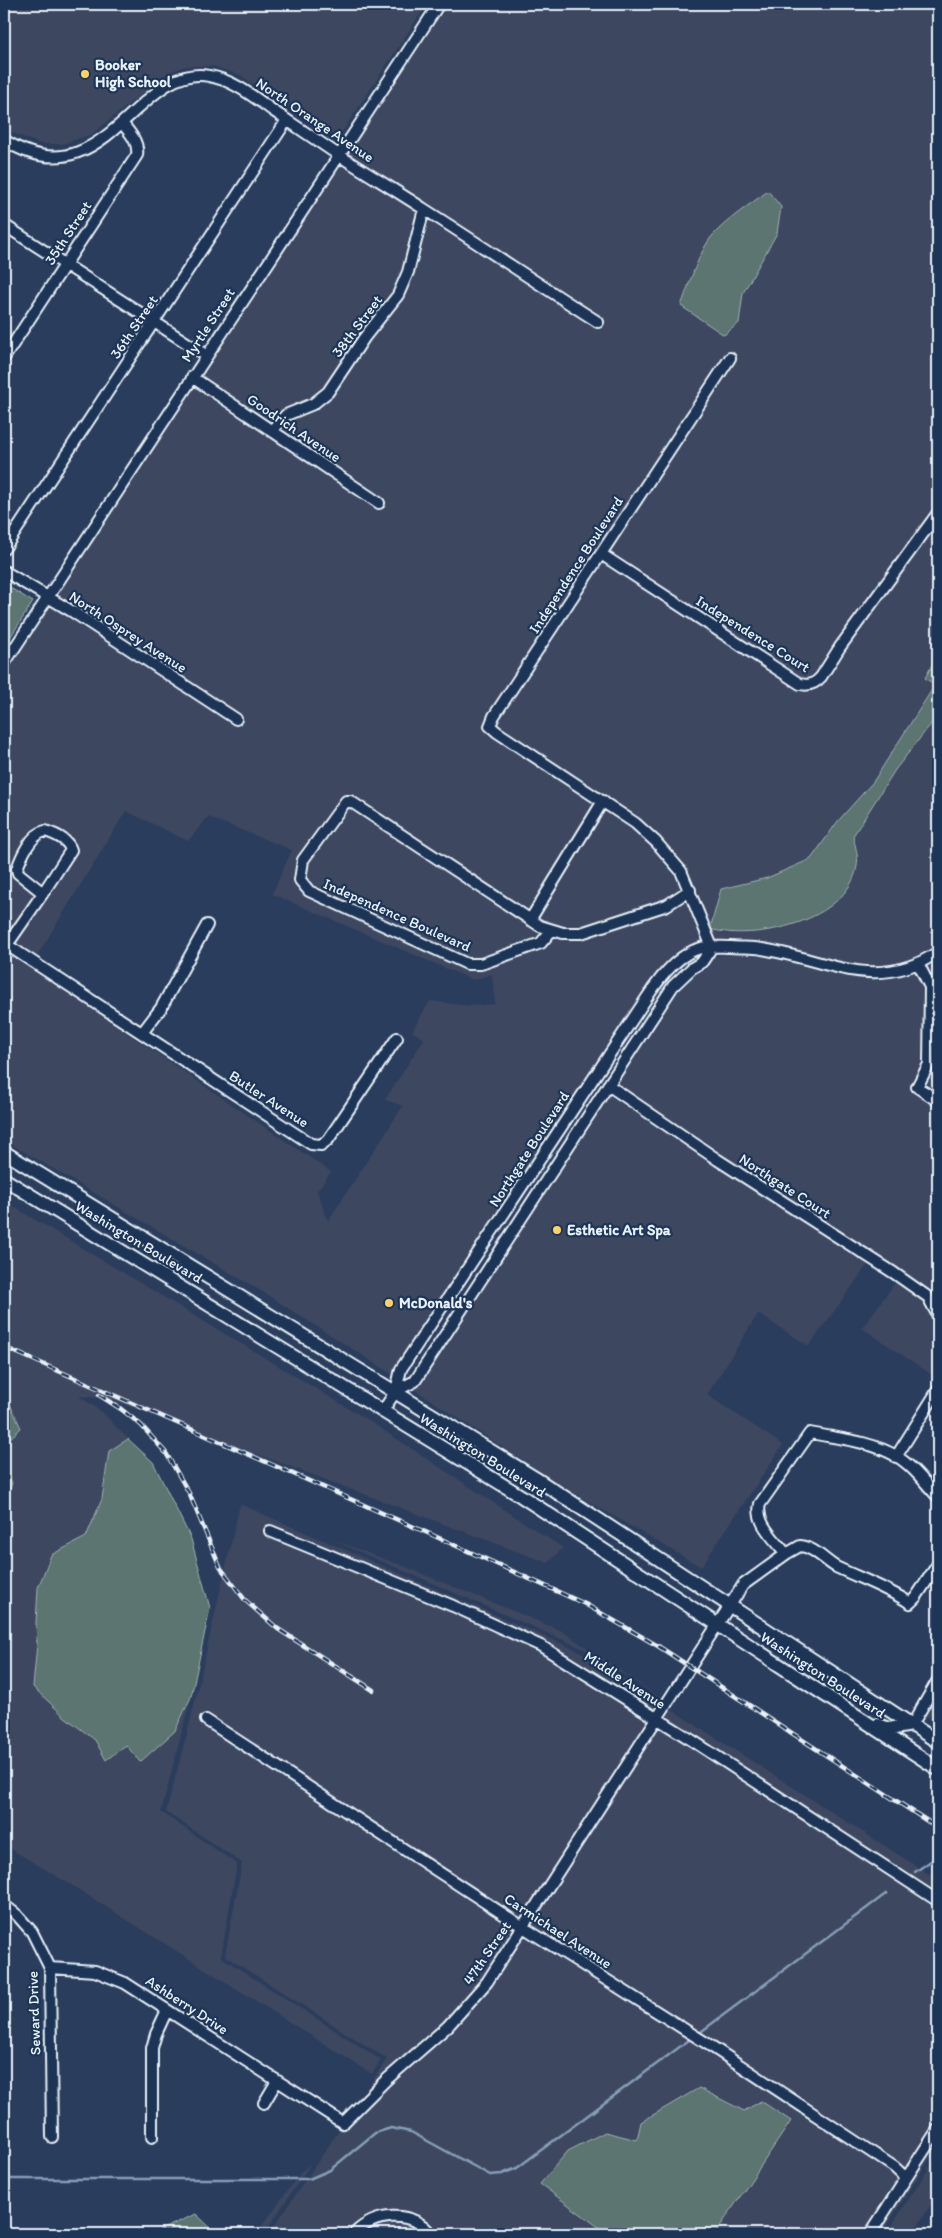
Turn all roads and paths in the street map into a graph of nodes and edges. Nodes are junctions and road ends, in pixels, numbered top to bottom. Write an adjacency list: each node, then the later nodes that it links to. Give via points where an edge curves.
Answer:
1 (439, 4): 5 (street, Myrtle Street)
2 (287, 120): 3 (street, North Orange Avenue, via 229,82 194,75 163,87); 5 (street, North Orange Avenue); 9 (street, 36th Street)
3 (122, 123): 4 (street, North Orange Avenue, via 81,151 58,156 37,154); 8 (street, 35th Street, via 135,141 137,155)
4 (4, 140)
5 (339, 155): 6 (street, North Orange Avenue); 11 (street, Myrtle Street)
6 (424, 209): 10 (street, North Orange Avenue); 15 (street, 38th Street, via 408,272 398,295 328,392 313,404 286,415)
7 (4, 225): 8 (street)
8 (66, 264): 9 (street); 12 (street, 35th Street)
9 (155, 322): 11 (street); 18 (street, 36th Street)
10 (598, 322)
11 (207, 356): 14 (street, Myrtle Street)
12 (4, 358)
13 (730, 358): 19 (street, Independence Boulevard)
14 (192, 377): 15 (street, Goodrich Avenue); 21 (street, Myrtle Street)
15 (271, 431): 16 (street, Goodrich Avenue)
16 (379, 503)
17 (938, 513): 19 (street, Independence Court, via 821,678 806,686)
18 (4, 549)
19 (601, 554): 24 (street, Independence Boulevard, via 490,726)
20 (4, 571): 21 (street, North Osprey Avenue)
21 (47, 598): 22 (street, Myrtle Street); 23 (street, North Osprey Avenue)
22 (4, 664)
23 (236, 719)
24 (603, 801): 25 (street, Independence Boulevard, via 635,822 656,842 681,871); 27 (street)
25 (690, 890): 29 (street, Independence Boulevard, via 667,905 581,933); 31 (street, Independence Boulevard)
26 (43, 893): 26 (street, via 71,850 62,839 45,831 31,842 17,870); 30 (street)
27 (530, 920): 29 (street, Independence Boulevard); 29 (street, Independence Boulevard, via 350,801 346,802 302,864 300,880 309,891 467,964 481,964 540,943)
28 (207, 925): 35 (street, via 161,1008)
29 (551, 931)
30 (5, 944): 35 (street, Butler Avenue)
31 (712, 947): 33 (street, Northgate Boulevard, via 761,949 868,974 897,971); 37 (street, Northgate Boulevard, via 702,962 674,986); 43 (street, Northgate Boulevard, via 700,948 685,956 659,978 401,1369)
32 (938, 952): 33 (street, Northgate Boulevard)
33 (918, 962): 34 (street)
34 (934, 986): 38 (street, via 929,1064 917,1087)
35 (142, 1033): 36 (street, Butler Avenue, via 316,1145 328,1140)
36 (397, 1038)
37 (608, 1085): 41 (street, Northgate Court, via 894,1273 928,1297); 43 (street, Northgate Boulevard, via 415,1381)
38 (938, 1101)
39 (4, 1152): 43 (main road, Washington Boulevard)
40 (4, 1179): 44 (main road, Washington Boulevard)
41 (938, 1316)
42 (938, 1390): 45 (street)
43 (396, 1391): 44 (street, Northgate Boulevard); 50 (main road, Washington Boulevard)
44 (382, 1412): 51 (main road, Washington Boulevard, via 520,1496)
45 (896, 1456): 46 (street); 48 (street, via 861,1442 810,1432 758,1510 761,1522)
46 (938, 1497)
47 (270, 1531): 54 (street, Middle Avenue, via 541,1646)
48 (786, 1554): 49 (street, via 796,1547 805,1546 835,1566 910,1603); 50 (street, 47th Street, via 743,1585)
49 (938, 1564)
50 (730, 1605): 51 (street, 47th Street); 56 (main road, Washington Boulevard)
51 (717, 1625): 52 (main road, Washington Boulevard); 54 (street, 47th Street)
52 (790, 1672): 56 (main road, via 802,1676 882,1727 893,1729); 58 (main road, Washington Boulevard)
53 (938, 1680): 56 (street)
54 (657, 1719): 59 (street, Middle Avenue); 61 (street, 47th Street)
55 (206, 1720): 61 (street, Carmichael Avenue)
56 (912, 1725): 57 (main road, Washington Boulevard)
57 (938, 1742)
58 (938, 1769)
59 (938, 1901)
60 (4, 1905): 62 (street, Seward Drive, via 18,1915 32,1932)
61 (523, 1927): 64 (street, 47th Street, via 463,2011 343,2123); 69 (street, Carmichael Avenue, via 714,2048)
62 (50, 1968): 63 (street, Ashberry Drive, via 82,1969 107,1975 126,1983); 67 (street, Seward Drive)
63 (167, 2010): 64 (street, Ashberry Drive); 68 (street, via 152,2048)
64 (277, 2081): 65 (street)
65 (264, 2103)
66 (938, 2129): 69 (street)
67 (52, 2137)
68 (152, 2137)
69 (906, 2178): 72 (street)
70 (354, 2234): 71 (street, via 374,2220 398,2216 420,2224)
71 (431, 2234)
72 (870, 2234)

